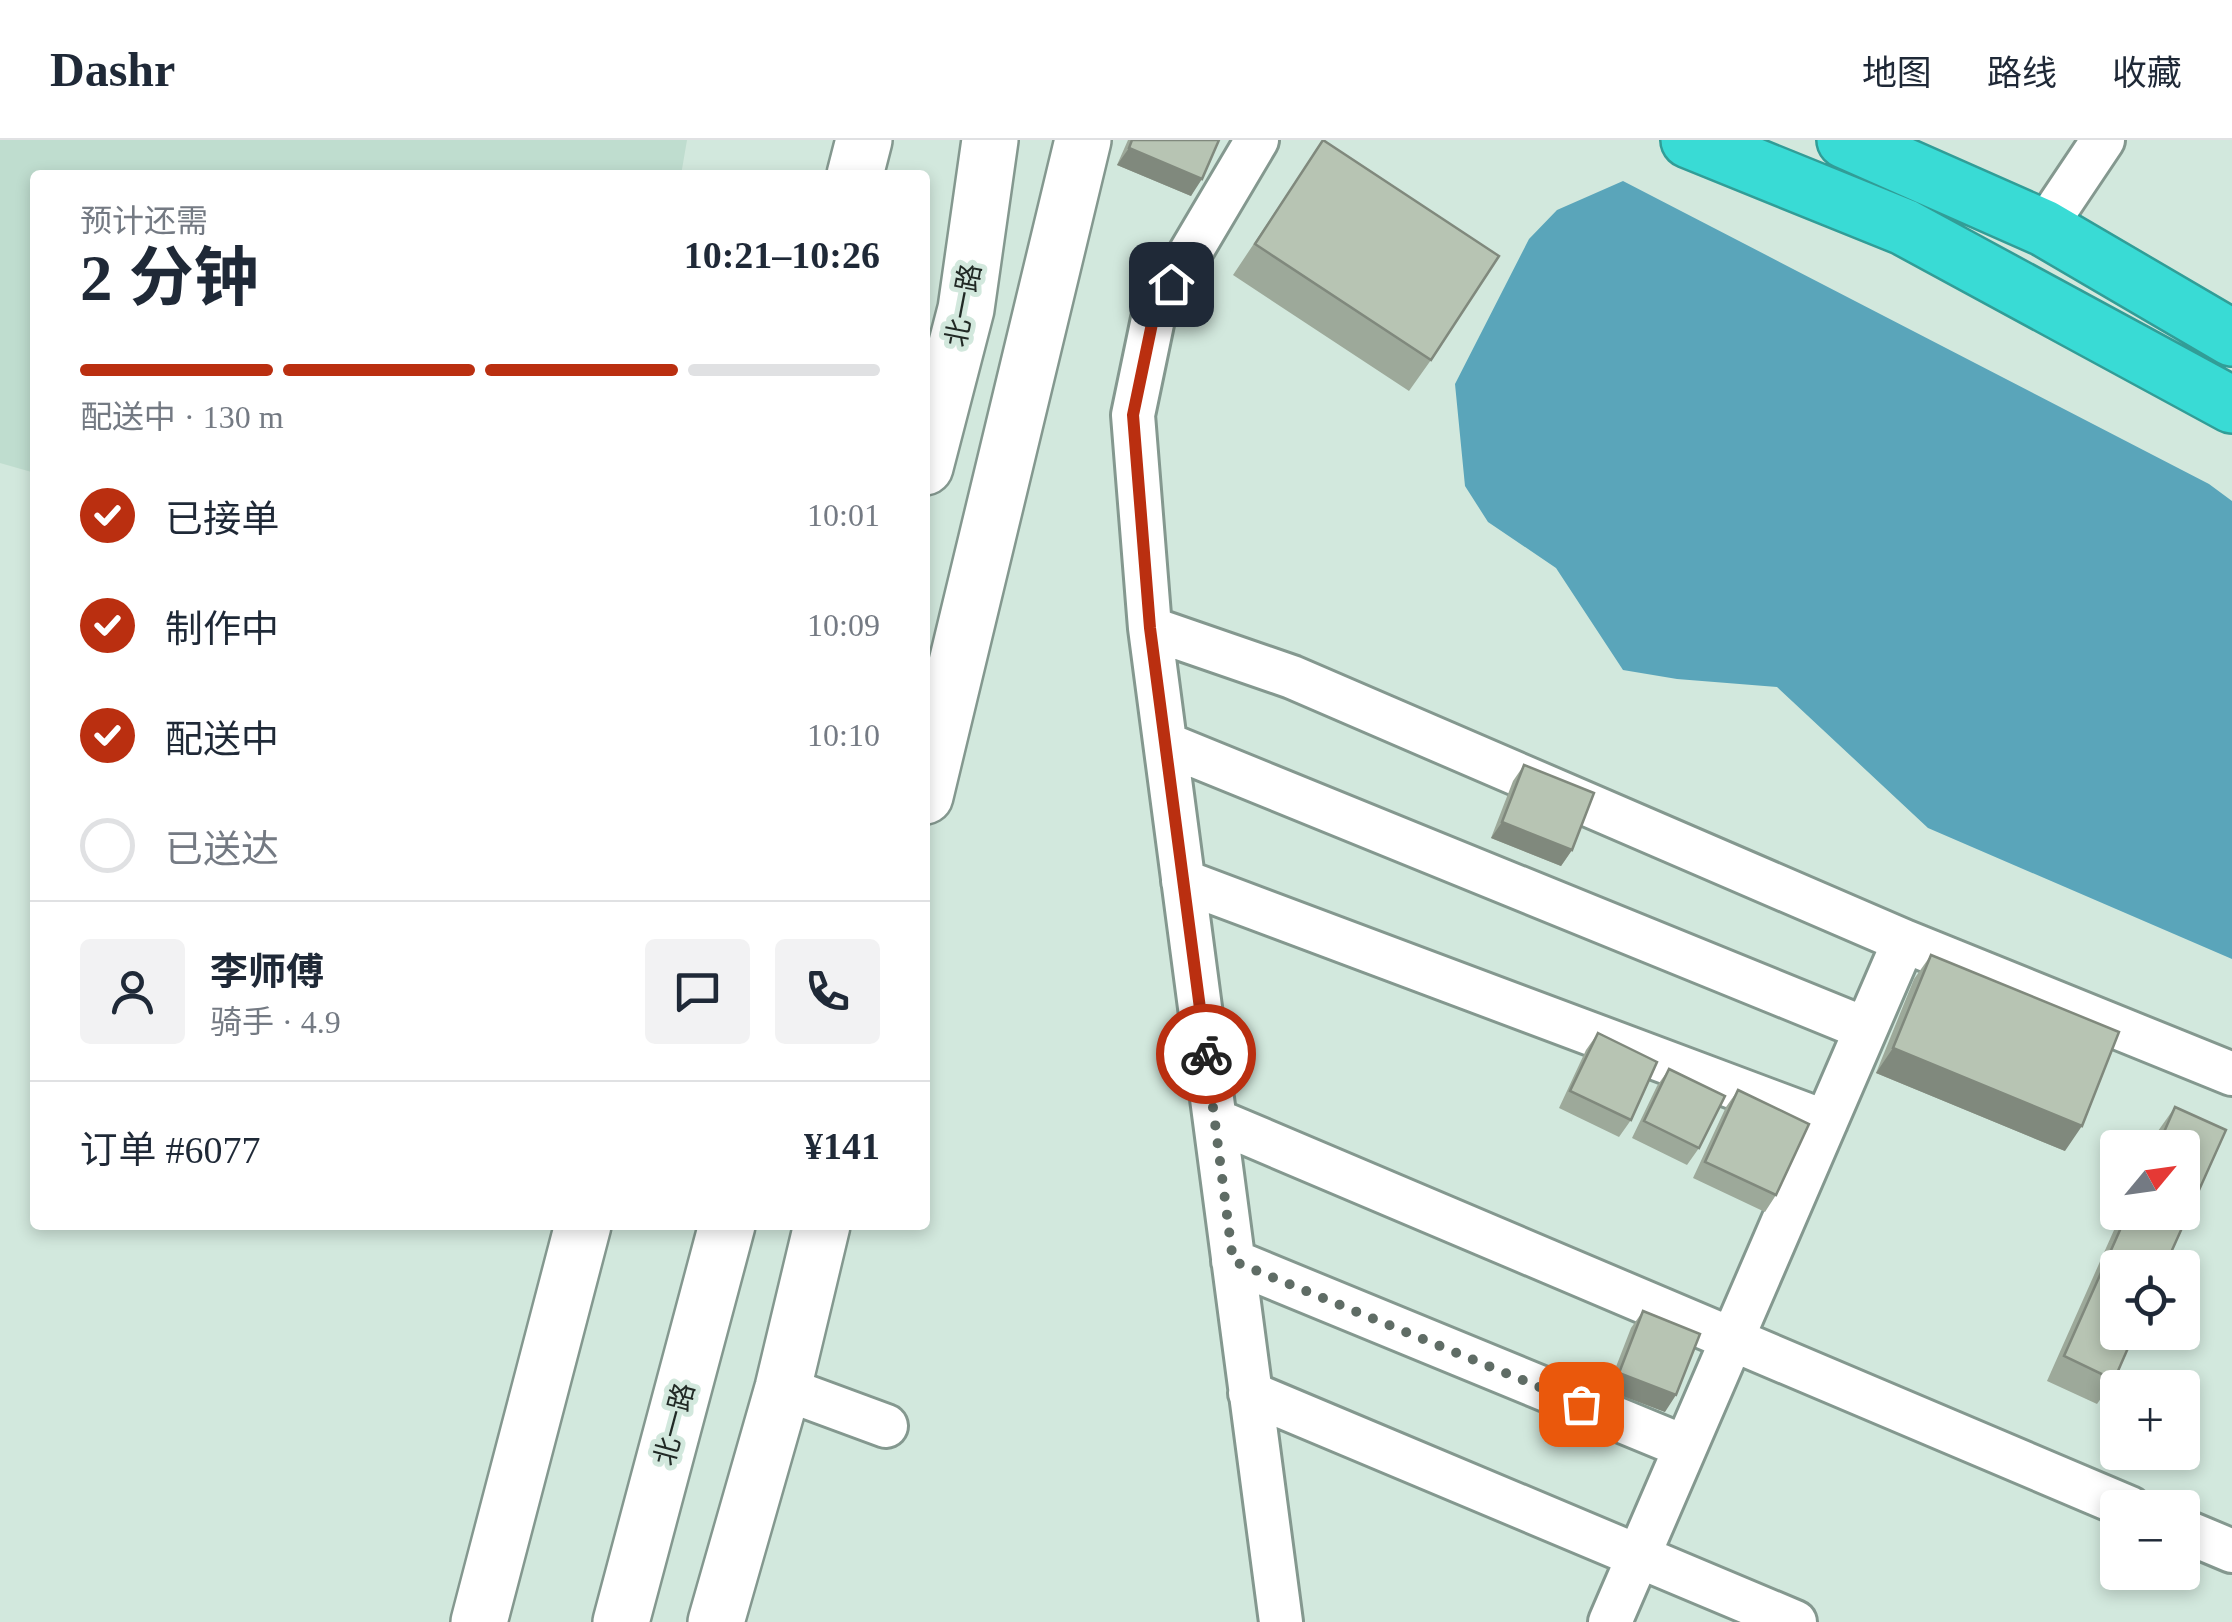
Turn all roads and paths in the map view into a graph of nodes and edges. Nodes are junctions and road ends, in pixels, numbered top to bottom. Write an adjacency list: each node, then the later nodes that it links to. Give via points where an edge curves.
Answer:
1 (836, 140): 10 (main road)
2 (864, 140): 11 (main road)
3 (990, 140): 13 (main road, 北一路)
4 (1019, 140): 13 (main road)
5 (1082, 140): 19 (main road)
6 (1256, 140): 17 (street, via 1154,314 1133,415)
7 (1689, 140): 15 (highway, via 1904,227)
8 (1845, 140): 12 (highway)
9 (2103, 140): 12 (street)
10 (835, 170)
11 (857, 170)
12 (2044, 228): 14 (highway)
13 (966, 309): 16 (main road, 北一路)
14 (2232, 338)
15 (2232, 406)
16 (930, 448)
17 (1150, 628): 18 (street); 21 (street, via 1292,677)
18 (1166, 744): 20 (street); 22 (street)
19 (930, 775)
20 (1183, 880): 24 (street); 25 (street)
21 (1904, 941): 22 (street); 23 (street)
22 (1866, 1029): 25 (street)
23 (2232, 1074)
24 (1215, 1120): 29 (street); 30 (street)
25 (1826, 1122): 30 (street)
26 (581, 1230): 39 (main road)
27 (726, 1230): 40 (main road, 北一路)
28 (818, 1232): 31 (main road)
29 (1233, 1261): 32 (street); 34 (street)
30 (1732, 1338): 34 (street); 35 (street)
31 (783, 1388): 33 (street); 41 (main road)
32 (1250, 1393): 38 (street); 42 (street)
33 (886, 1426)
34 (1685, 1447): 38 (street)
35 (2100, 1495)
36 (2200, 1538): 37 (street)
37 (2232, 1551)
38 (1638, 1556): 43 (street); 44 (street)
39 (479, 1622)
40 (620, 1622)
41 (716, 1622)
42 (1281, 1622)
43 (1610, 1622)
44 (1795, 1622)

